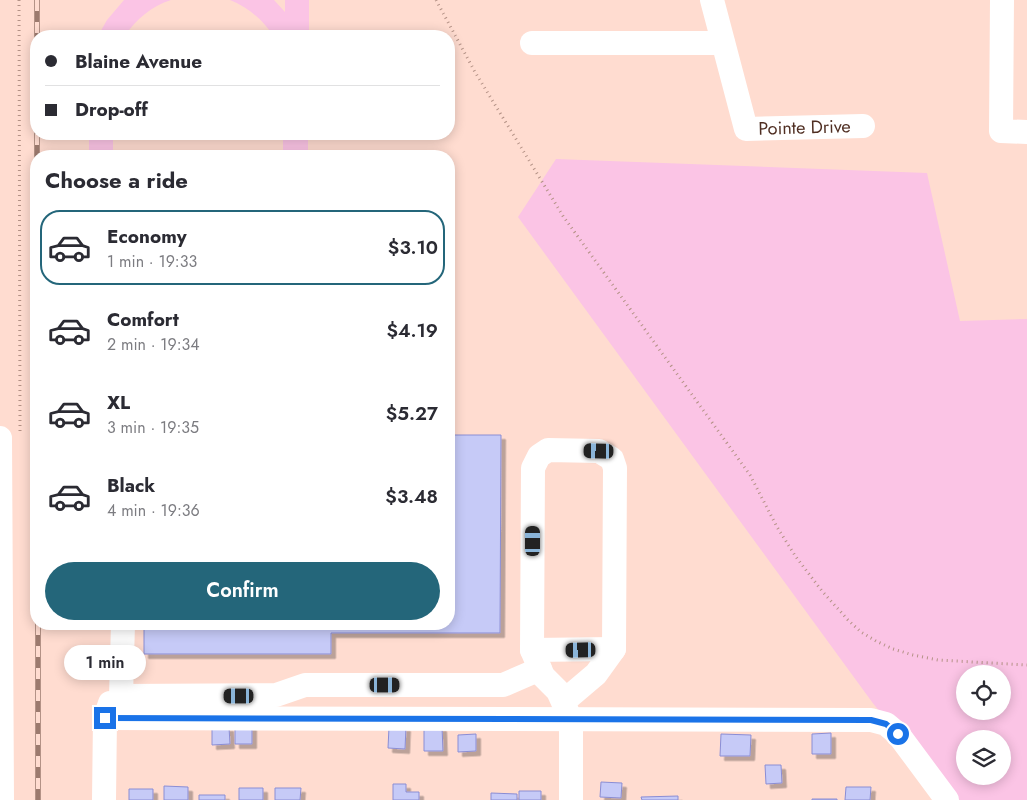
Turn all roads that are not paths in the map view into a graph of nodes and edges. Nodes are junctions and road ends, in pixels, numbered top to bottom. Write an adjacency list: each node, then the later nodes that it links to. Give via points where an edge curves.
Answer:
1 (712, 0): 4 (street, Pointe Drive)
2 (1002, 0): 6 (street, via 1001,131)
3 (532, 43): 4 (street)
4 (723, 43): 5 (street, Pointe Drive, via 746,129)
5 (863, 126)
6 (1027, 132)
7 (10, 436): 14 (street)
8 (123, 630): 11 (street)
9 (614, 649): 10 (street); 10 (street, via 615,468 612,459 599,451 548,450 539,456 533,468); 12 (street)
10 (536, 660): 11 (street, via 504,685 306,685 276,695); 12 (street, via 543,676 558,691)
11 (121, 696): 13 (street, via 110,703)
12 (567, 711): 13 (street); 16 (street); 17 (street, via 871,720 886,724 898,734)
13 (105, 718): 15 (street)
14 (2, 800)
15 (104, 800)
16 (571, 800)
17 (947, 800)

